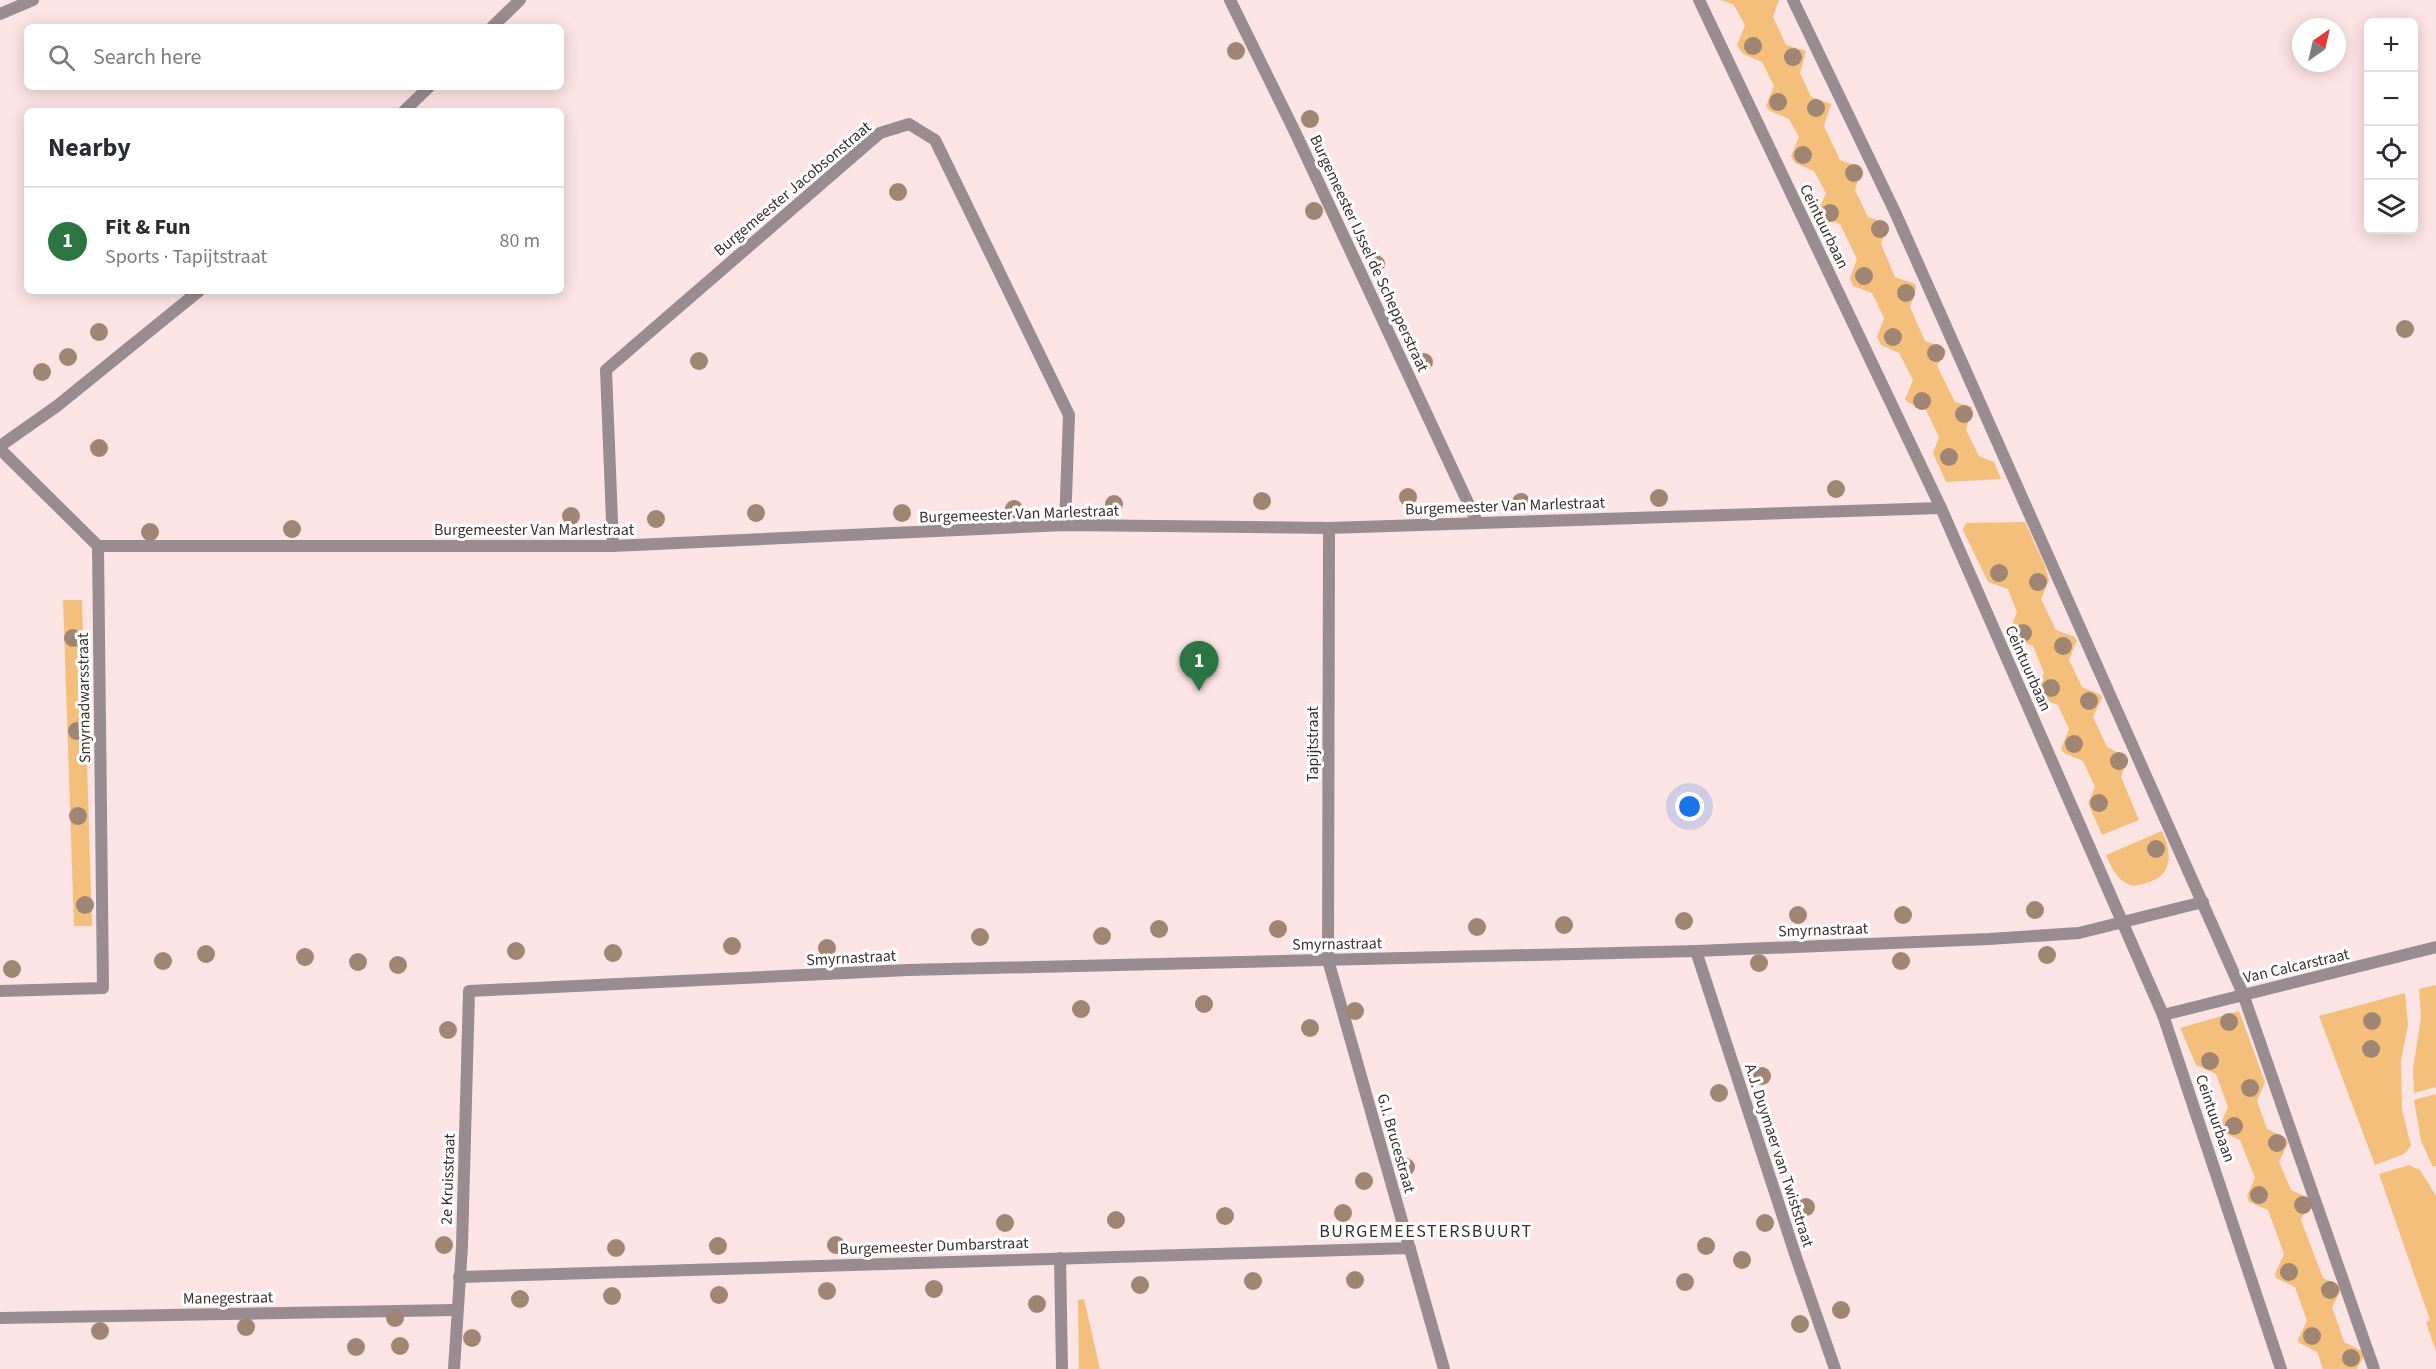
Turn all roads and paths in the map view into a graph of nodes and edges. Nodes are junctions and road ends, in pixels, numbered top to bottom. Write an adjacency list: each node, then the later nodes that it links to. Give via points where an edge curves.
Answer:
1 (33, 0): 6 (street)
2 (520, 0): 7 (street)
3 (1230, 0): 13 (street, Burgemeester IJssel de Schepperstraat)
4 (1699, 0): 12 (street, Ceintuurbaan)
5 (1793, 0): 18 (street, via 1900,223)
6 (0, 14)
7 (495, 24)
8 (426, 90): 9 (street)
9 (407, 108)
10 (195, 294): 11 (street)
11 (0, 447): 16 (street)
12 (1941, 508): 13 (street, Burgemeester Van Marlestraat); 19 (street, Ceintuurbaan)
13 (1477, 522): 15 (street, Burgemeester Van Marlestraat)
14 (1065, 525): 15 (street, Burgemeester Van Marlestraat); 17 (street, Burgemeester Van Marlestraat); 17 (street, Burgemeester Jacobsonstraat, via 1069,415 934,140 909,123 880,133 606,370)
15 (1329, 528): 22 (street, Tapijtstraat)
16 (98, 546): 17 (street, Burgemeester Van Marlestraat); 24 (street, Smyrnadwarsstraat, via 103,988)
17 (613, 546)
18 (2203, 902): 19 (street, Smyrnastraat); 25 (street)
19 (2123, 923): 21 (street, Smyrnastraat, via 2079,933 1989,939); 26 (street, Ceintuurbaan)
20 (2436, 947): 25 (street, Van Calcarstraat)
21 (1696, 951): 22 (street, Smyrnastraat); 35 (street, A.J. Duymaer van Twiststraat)
22 (1328, 960): 23 (street, Smyrnastraat, via 908,970); 27 (street, G.I. Brucestraat)
23 (469, 990): 29 (street, 2e Kruisstraat)
24 (0, 991)
25 (2243, 994): 26 (street, Van Calcarstraat); 37 (street)
26 (2163, 1016): 36 (street, Ceintuurbaan)
27 (1410, 1248): 28 (street, Burgemeester Dumbarstraat); 34 (street, G.I. Brucestraat)
28 (1060, 1258): 29 (street, Burgemeester Dumbarstraat); 33 (street)
29 (459, 1277): 30 (street, 2e Kruisstraat)
30 (456, 1310): 31 (street, Manegestraat); 32 (street, 2e Kruisstraat)
31 (0, 1318)
32 (454, 1369)
33 (1062, 1369)
34 (1444, 1369)
35 (1835, 1369)
36 (2281, 1369)
37 (2374, 1369)

